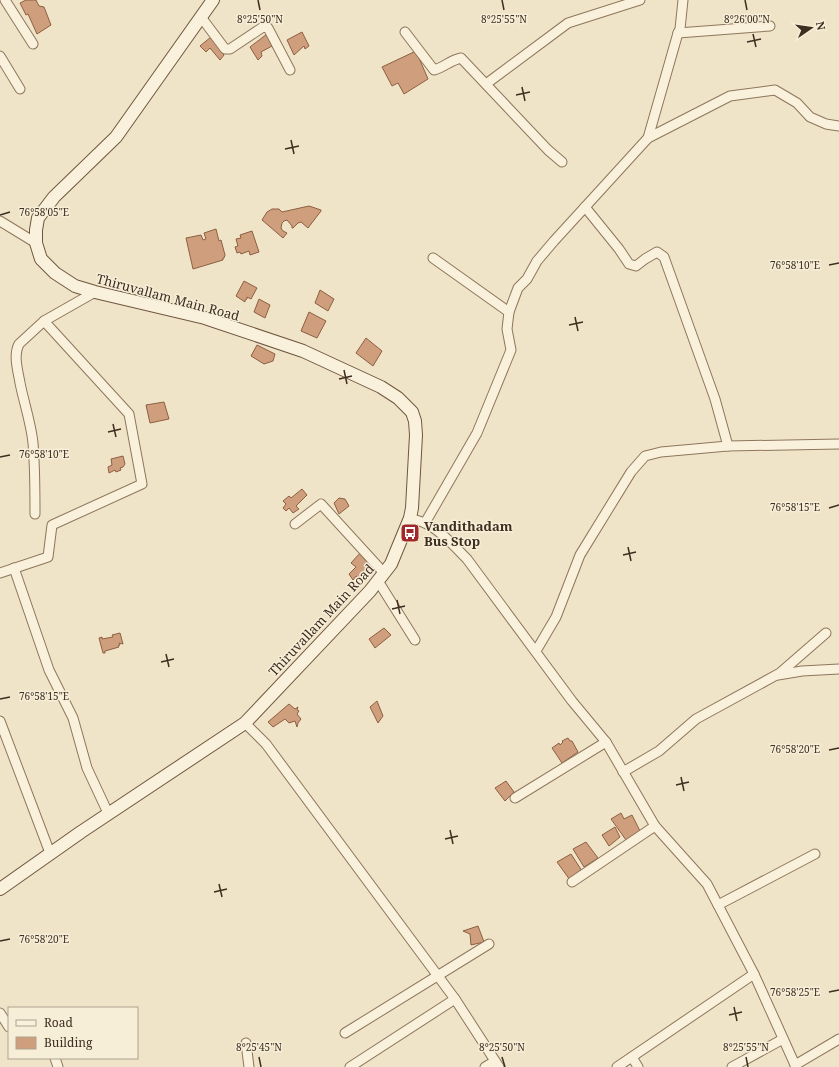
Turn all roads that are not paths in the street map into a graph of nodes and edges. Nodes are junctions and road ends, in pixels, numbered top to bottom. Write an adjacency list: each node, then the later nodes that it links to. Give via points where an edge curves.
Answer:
1 (6, 0): 9 (street)
2 (213, 0): 5 (main road, Thiruvallam Main Road)
3 (640, 0): 12 (street, via 568,23)
4 (683, 0): 8 (street)
5 (201, 17): 11 (street, via 225,49 263,27 268,28); 19 (main road, Thiruvallam Main Road, via 116,137 54,197 38,218)
6 (770, 26): 8 (street)
7 (405, 32): 12 (street, via 434,70 461,58)
8 (678, 33): 15 (street)
9 (33, 44)
10 (0, 56): 13 (street)
11 (290, 70)
12 (486, 84): 16 (street)
13 (20, 89)
14 (839, 126): 15 (street, via 810,117 797,103 775,90 730,96)
15 (648, 138): 17 (street)
16 (562, 162)
17 (585, 207): 22 (street, via 537,261 527,279 518,288); 25 (street, via 629,264 636,266 657,252 664,257 715,399)
18 (0, 221): 19 (street)
19 (36, 243): 21 (main road, Thiruvallam Main Road, via 41,259 55,273 75,286)
20 (433, 258): 22 (street)
21 (95, 292): 23 (street); 27 (main road, Thiruvallam Main Road, via 205,318 303,351 381,387 398,398 412,412 415,421)
22 (510, 312): 28 (street, via 507,330 511,350 477,432)
23 (44, 321): 26 (street, via 19,344 16,352 33,443); 30 (street, via 129,414 142,484 52,525 48,557)
24 (839, 444): 25 (street)
25 (728, 446): 35 (street, via 661,452 650,454 641,460 580,555 556,617)
26 (35, 514)
27 (410, 518): 28 (street); 32 (main road, Thiruvallam Main Road, via 391,564)
28 (425, 523): 35 (street, via 467,559)
29 (296, 524): 32 (street, via 321,504)
30 (14, 568): 31 (street); 43 (street, via 49,670 73,718 87,768)
31 (0, 573)
32 (381, 577): 34 (street); 39 (main road, Thiruvallam Main Road)
33 (826, 633): 37 (street)
34 (415, 640)
35 (536, 651): 40 (street)
36 (839, 669): 37 (street, via 802,671)
37 (775, 676): 41 (street, via 696,719 659,751)
38 (0, 721): 45 (street)
39 (245, 723): 43 (main road, Thiruvallam Main Road); 52 (street, via 266,744)
40 (606, 742): 41 (street); 42 (street)
41 (623, 772): 44 (street)
42 (515, 798)
43 (108, 813): 45 (main road, Thiruvallam Main Road)
44 (654, 826): 47 (street); 49 (street, via 707,884)
45 (50, 853): 48 (main road, Thiruvallam Main Road)
46 (815, 854): 49 (street)
47 (572, 882)
48 (0, 888)
49 (718, 905): 51 (street)
50 (489, 944): 52 (street)
51 (754, 974): 57 (street); 60 (street)
52 (437, 975): 53 (street); 56 (street)
53 (455, 999): 61 (street); 64 (street)
54 (0, 1013): 55 (street)
55 (8, 1025)
56 (345, 1033)
57 (783, 1039): 62 (street); 68 (street)
58 (839, 1039): 62 (street)
59 (246, 1043): 63 (street)
60 (632, 1057): 66 (street); 67 (street)
61 (497, 1064): 65 (street)
62 (796, 1066)
63 (249, 1067)
64 (350, 1067)
65 (485, 1067)
66 (617, 1067)
67 (638, 1067)
68 (732, 1067)

